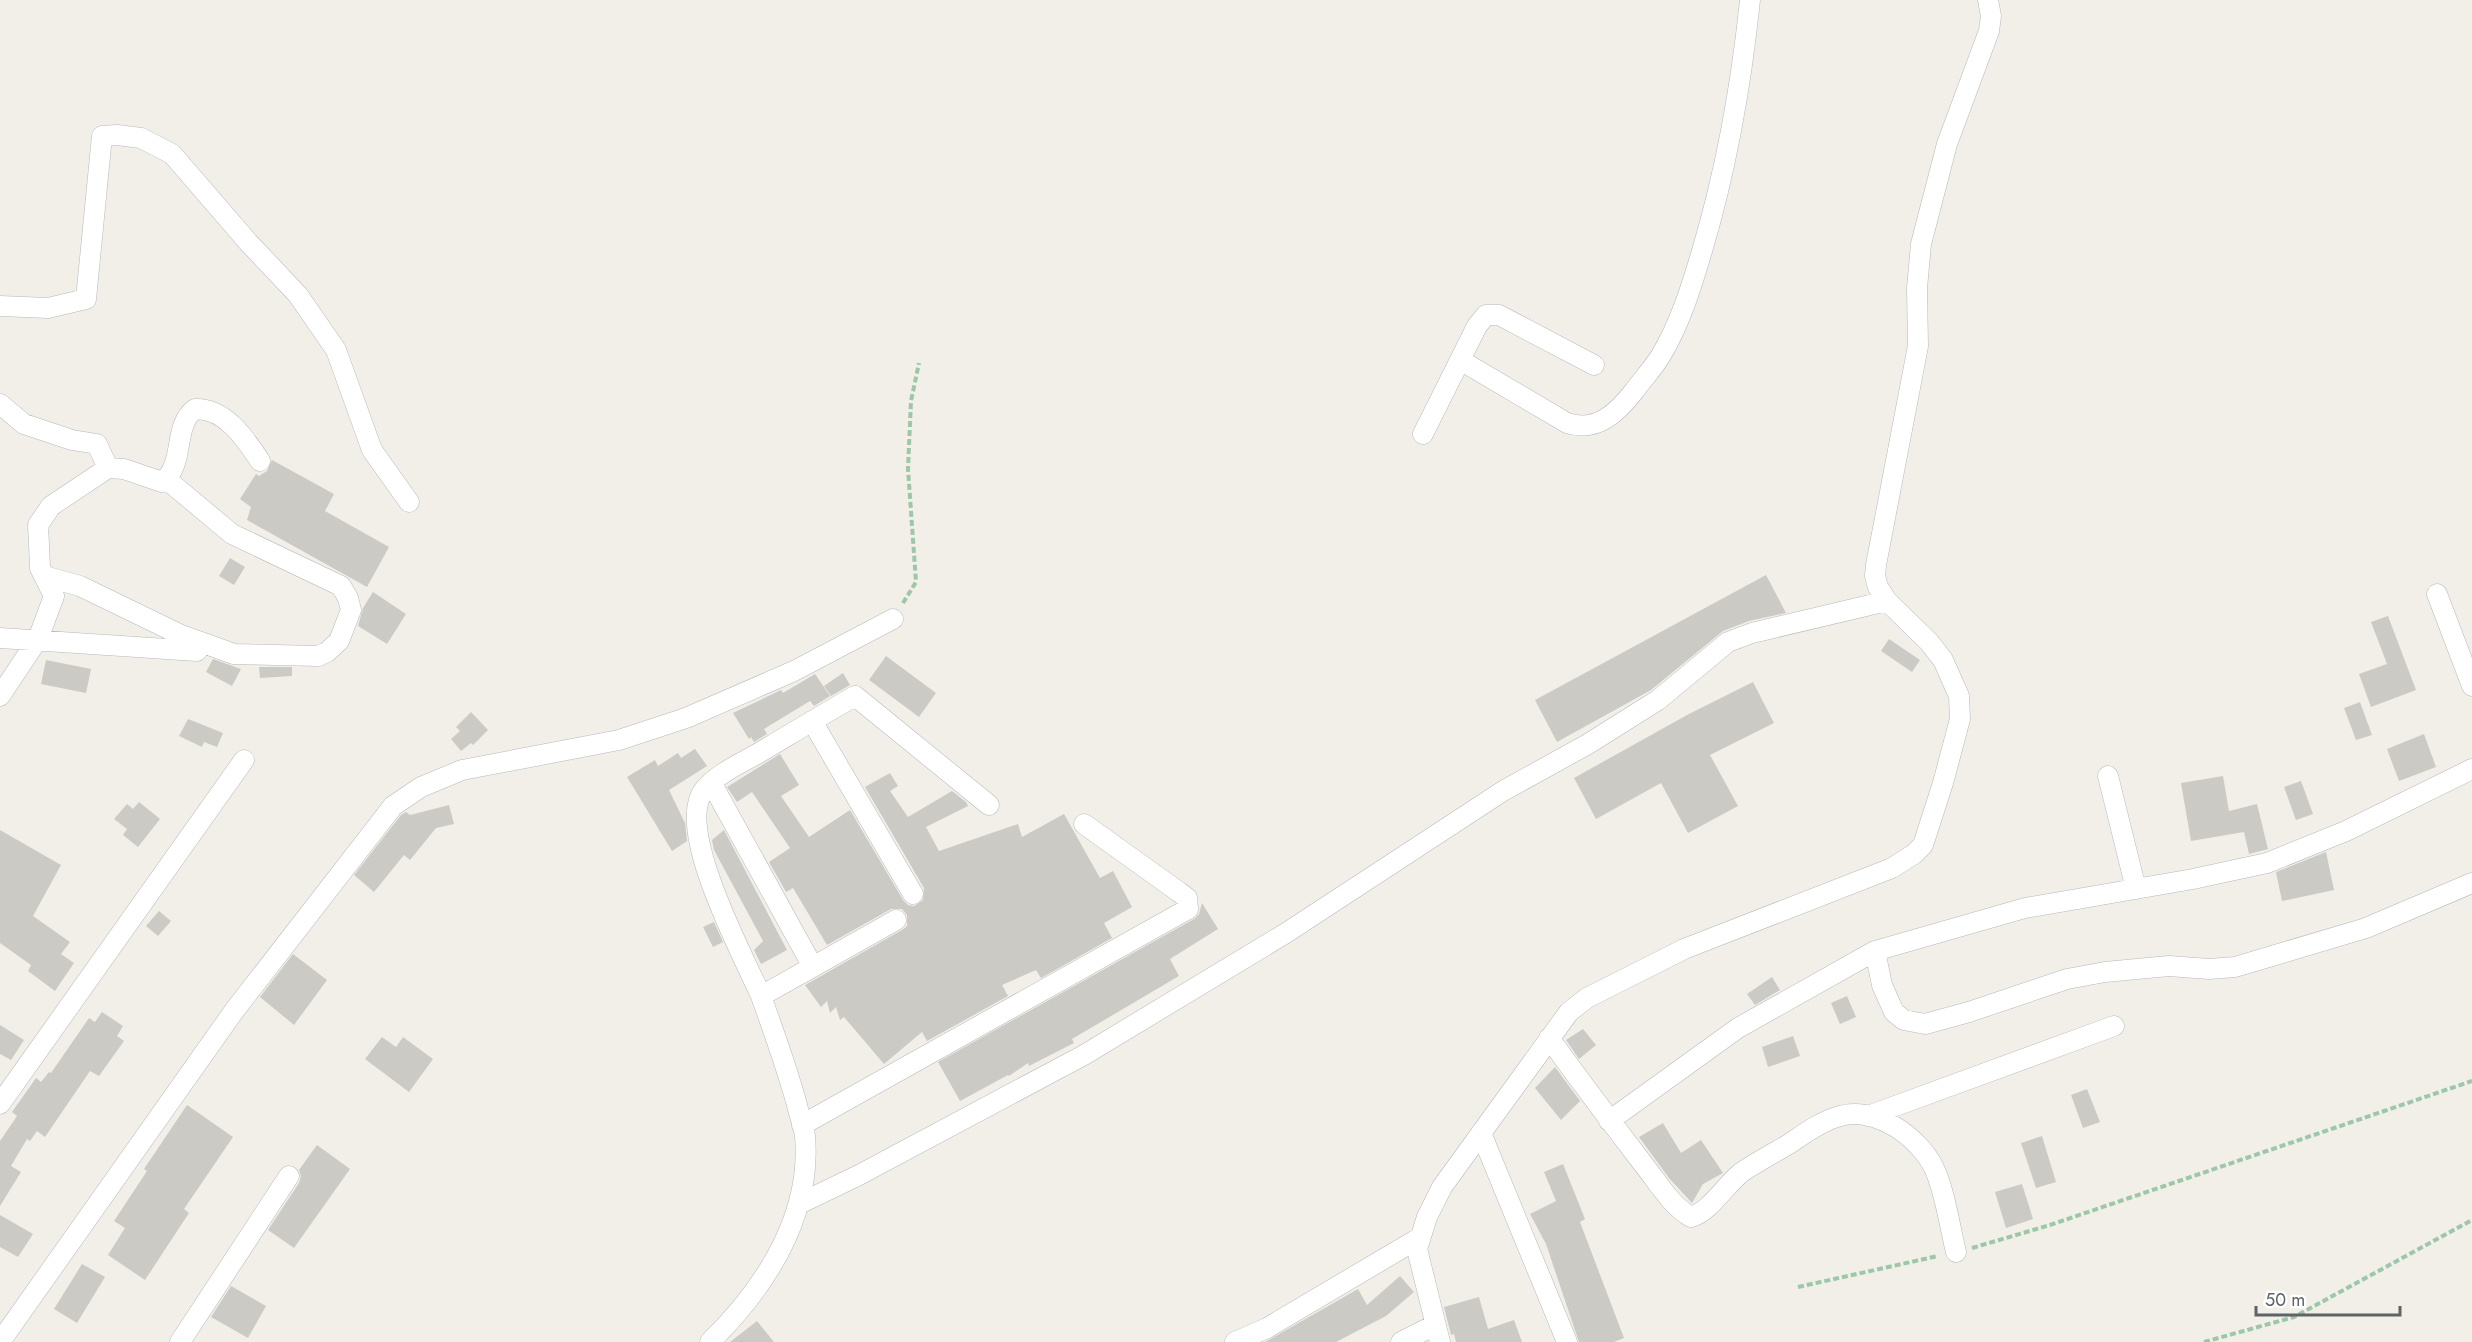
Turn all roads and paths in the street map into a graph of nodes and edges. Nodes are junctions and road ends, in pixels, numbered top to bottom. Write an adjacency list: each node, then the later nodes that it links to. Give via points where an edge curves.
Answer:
1 (1750, 0): 4 (street, via 1741,85 1722,181 1692,285 1659,358 1629,397 1606,419 1577,427)
2 (1988, 0): 15 (street, via 1989,30 1947,144 1921,244 1918,346 1875,565 1878,587)
3 (0, 306): 12 (street, via 48,308 86,299 102,136 141,138 172,154 298,295 336,350 372,450)
4 (1460, 360): 6 (street, via 1481,319 1492,314); 8 (street)
5 (919, 363): 16 (path, via 911,401 908,469 916,582)
6 (1594, 365)
7 (0, 404): 10 (street, via 24,424 97,444)
8 (1423, 434)
9 (261, 461): 11 (street, via 218,413 207,408 195,409 184,420 172,471)
10 (108, 468): 11 (street, via 124,469 162,482); 13 (street, via 51,506 38,525 40,568)
11 (166, 479): 13 (street, via 232,534 341,586 351,610 339,641 318,656 234,654 181,635 80,586)
12 (409, 502)
13 (44, 576): 18 (street, via 54,596)
14 (2437, 594): 20 (street)
15 (1887, 601): 37 (street, via 1943,660 1959,696 1960,719 1923,845 1892,868 1684,949 1587,998 1569,1012); 45 (street, via 1728,642 1658,700 1503,791 1286,933 1115,1037)
16 (893, 620): 52 (street, via 686,718 619,740 462,770 421,787 393,806 234,1011)
17 (0, 638): 18 (street)
18 (38, 639): 19 (street); 21 (street)
19 (197, 651)
20 (2472, 687)
21 (0, 696)
22 (812, 721): 26 (street); 27 (street, via 855,696); 31 (street)
23 (244, 760): 39 (street)
24 (2472, 769): 30 (street, via 2346,831 2268,863)
25 (2108, 776): 30 (street)
26 (712, 784): 34 (street); 35 (street, via 698,803 699,844 706,870)
27 (989, 805)
28 (1084, 824): 42 (street, via 1187,898 1188,909)
29 (2472, 883): 33 (street, via 2366,928 2235,967 2169,966 2105,972 2067,979 1925,1024 1904,1020 1894,1012 1882,985)
30 (2136, 889): 33 (street, via 2025,908)
31 (913, 894)
32 (896, 920): 34 (street)
33 (1875, 951): 41 (street, via 1738,1028)
34 (813, 967): 35 (street)
35 (761, 996): 42 (street)
36 (2114, 1026): 40 (street)
37 (1549, 1038): 41 (street); 43 (street)
38 (2472, 1081): 48 (path, via 2050,1225)
39 (0, 1104)
40 (1868, 1116): 41 (street, via 1837,1116 1814,1128 1742,1173 1707,1208 1691,1217 1683,1213); 48 (street, via 1896,1127 1924,1150 1935,1171)
41 (1609, 1121)
42 (802, 1125): 45 (street, via 805,1180)
43 (1481, 1133): 47 (street, via 1442,1187); 57 (street)
44 (290, 1176): 53 (street)
45 (799, 1204): 51 (street, via 769,1272)
46 (2472, 1220): 58 (path, via 2294,1317)
47 (1419, 1238): 50 (street, via 1417,1249); 55 (street, via 1267,1328)
48 (1956, 1252): 49 (path)
49 (1798, 1287)
50 (1437, 1333): 56 (street)
51 (729, 1335): 54 (street)
52 (0, 1342)
53 (180, 1342)
54 (710, 1342)
55 (1235, 1342)
56 (1401, 1342)
57 (1567, 1342)
58 (2204, 1342)

